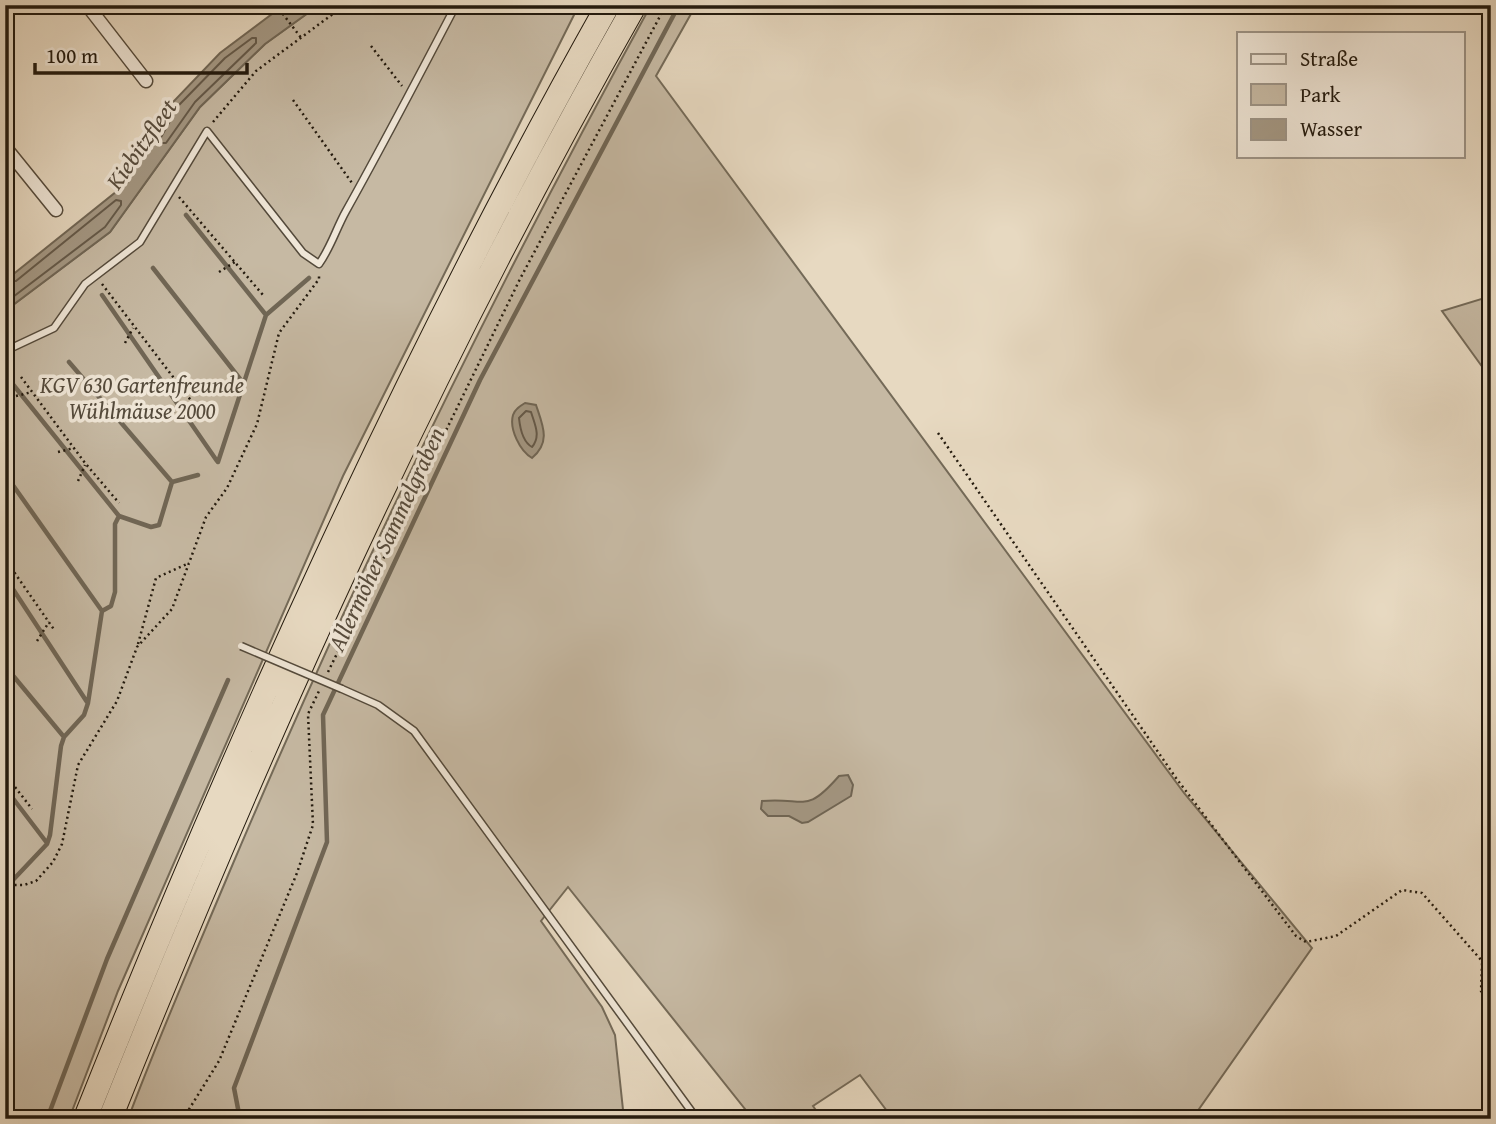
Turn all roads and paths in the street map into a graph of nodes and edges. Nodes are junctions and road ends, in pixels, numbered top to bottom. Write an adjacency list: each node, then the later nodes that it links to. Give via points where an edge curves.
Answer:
1 (87, 5): 11 (street)
2 (276, 5): 9 (path)
3 (345, 5): 9 (path)
4 (456, 5): 13 (lane)
5 (593, 5): 12 (highway)
6 (608, 5): 12 (highway)
7 (635, 5): 54 (highway, via 544,171 353,555 212,872)
8 (666, 5): 45 (path, via 498,323)
9 (302, 39): 15 (path, via 256,71)
10 (371, 46): 13 (path)
11 (146, 81)
12 (565, 82): 53 (highway, via 462,280 293,629)
13 (410, 97): 18 (lane)
14 (293, 100): 18 (path)
15 (207, 131): 17 (lane); 21 (lane, via 303,253)
16 (5, 147): 19 (street)
17 (172, 189): 20 (path); 23 (lane, via 140,242)
18 (358, 191): 21 (lane)
19 (56, 210)
20 (235, 262): 22 (path); 24 (path)
21 (319, 264): 39 (path, via 319,279 279,333 257,424 227,488 206,517)
22 (219, 272)
23 (95, 276): 25 (path); 27 (lane, via 54,328)
24 (263, 295)
25 (134, 327): 26 (path); 31 (path, via 194,406)
26 (125, 343)
27 (5, 351)
28 (21, 377): 29 (path)
29 (32, 391): 30 (path); 33 (path)
30 (16, 396)
31 (173, 412)
32 (938, 433): 51 (path, via 1176,778 1296,936 1306,942 1336,936 1402,890 1422,893)
33 (75, 448): 34 (path); 35 (path)
34 (58, 452)
35 (85, 463): 36 (path); 37 (path)
36 (78, 481)
37 (119, 503)
38 (6, 561): 40 (path)
39 (189, 563): 44 (path, via 172,609); 44 (path, via 156,578)
40 (49, 622): 41 (path); 42 (path)
41 (55, 631)
42 (37, 641)
43 (241, 646): 56 (lane, bridge, via 378,705 414,731)
44 (137, 647): 49 (path, via 117,701 78,765 62,844 53,862 36,881 24,886)
45 (326, 676)
46 (320, 689): 55 (path, via 308,714 313,825 219,1061)
47 (5, 775): 48 (path)
48 (32, 809)
49 (5, 880)
50 (1491, 934): 51 (path, via 1483,941)
51 (1482, 961): 52 (path, via 1481,991)
52 (1491, 1003)
53 (85, 1119)
54 (110, 1119)
55 (183, 1119)
56 (697, 1119)

